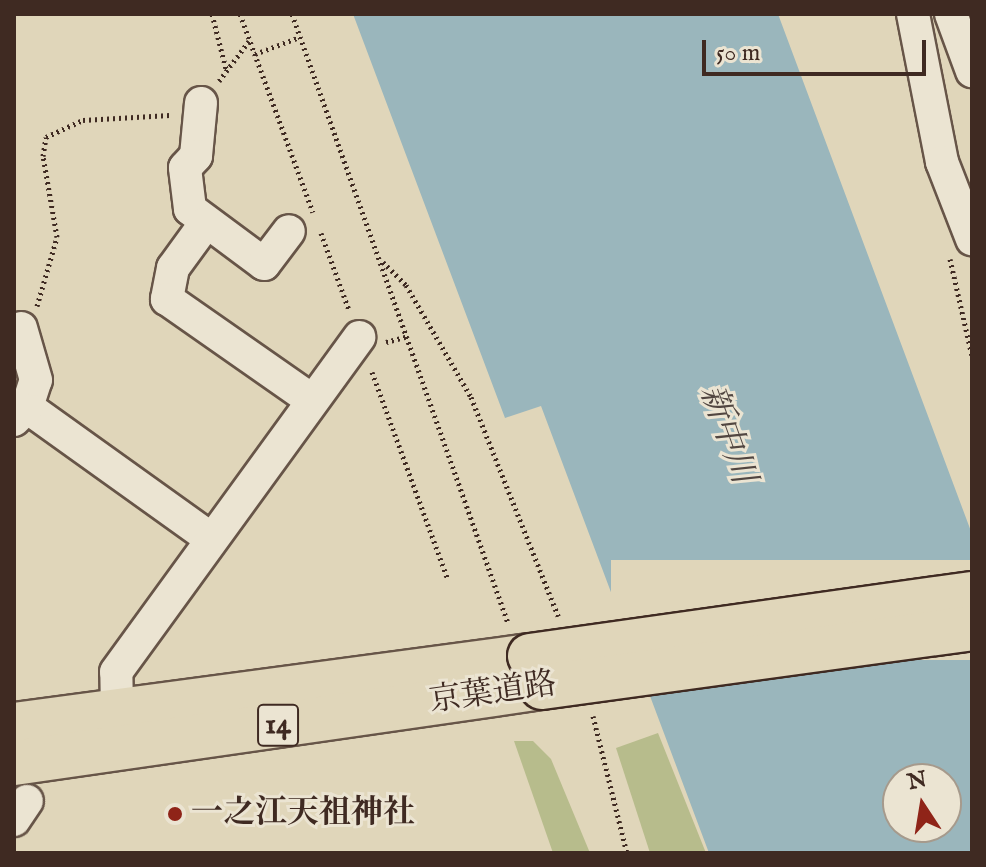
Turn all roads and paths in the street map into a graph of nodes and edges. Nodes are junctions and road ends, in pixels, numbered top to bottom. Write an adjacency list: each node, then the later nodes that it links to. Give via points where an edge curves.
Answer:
1 (212, 14): 9 (path)
2 (240, 14): 7 (path)
3 (292, 14): 6 (path)
4 (913, 14): 14 (street, via 942,162)
5 (951, 14): 10 (street)
6 (300, 37): 8 (path); 15 (path)
7 (250, 40): 8 (path); 9 (path)
8 (255, 54): 17 (path)
9 (226, 69): 11 (path)
10 (972, 71)
11 (201, 103): 12 (street, via 196,156 185,168 190,209); 16 (path, via 156,118 65,124 46,137 43,156 57,237 39,301)
12 (205, 224): 13 (street, via 264,264); 18 (street, via 173,268 167,299)
13 (289, 231)
14 (972, 239)
15 (382, 262): 24 (path, via 406,285 471,397); 25 (path)
16 (17, 331): 19 (street, via 36,380)
17 (359, 337): 18 (street); 21 (path)
18 (312, 400): 20 (street)
19 (21, 414): 20 (street)
20 (210, 538): 27 (street, via 116,672)
21 (448, 580)
22 (972, 594): 25 (highway, 京葉道路 / 14, bridge)
23 (972, 628): 25 (highway, 京葉道路 / 14, bridge)
24 (563, 629)
25 (527, 668): 27 (highway, 京葉道路 / 14); 29 (highway, 京葉道路 / 14)
26 (587, 699): 30 (path)
27 (117, 711): 28 (highway, 京葉道路 / 14)
28 (14, 725)
29 (18, 795)
30 (627, 853)

